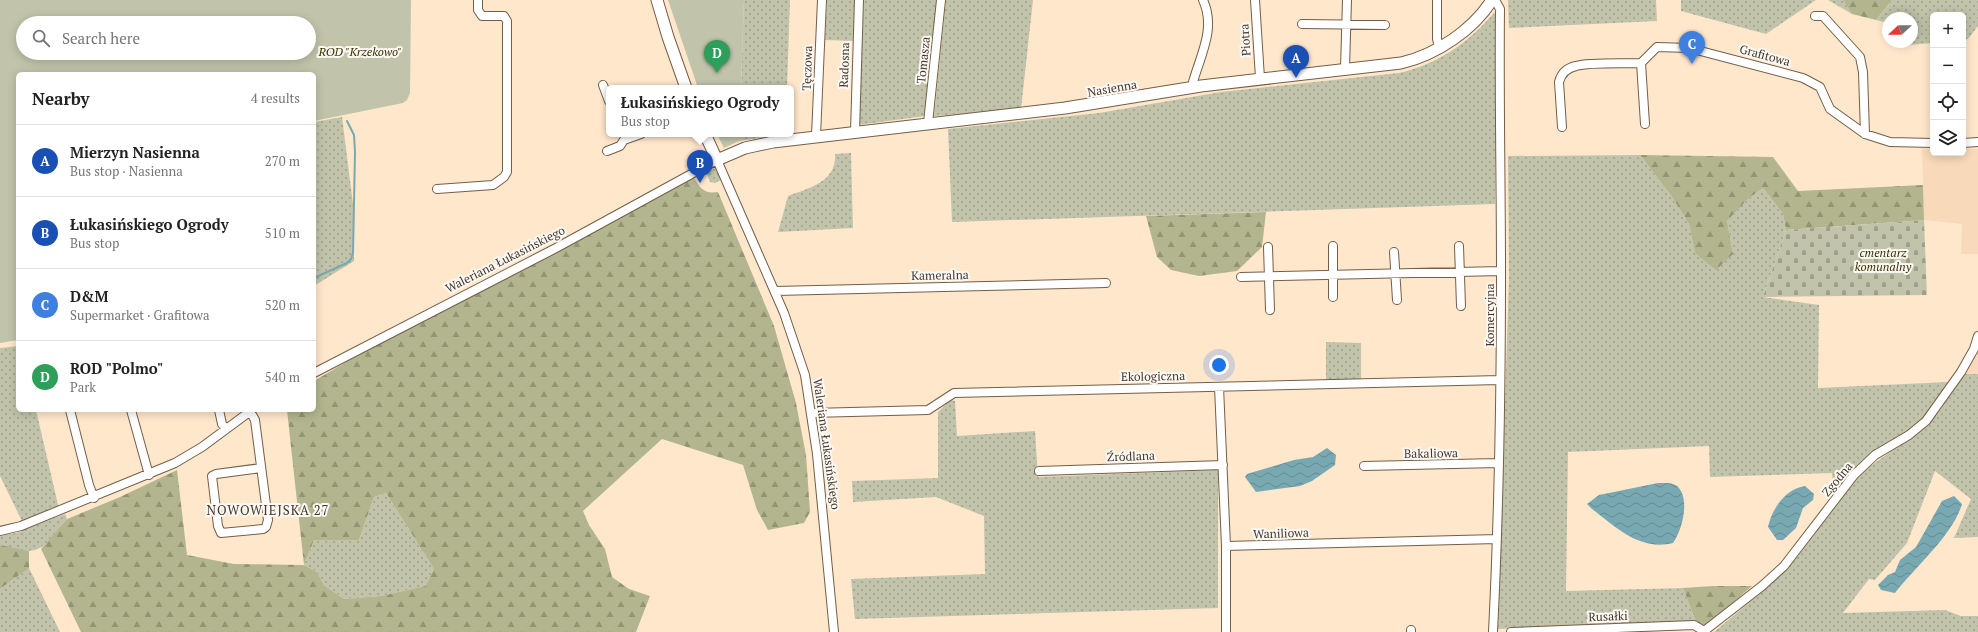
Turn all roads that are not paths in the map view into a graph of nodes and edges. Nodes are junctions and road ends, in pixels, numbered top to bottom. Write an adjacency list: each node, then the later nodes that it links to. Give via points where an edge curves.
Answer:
1 (478, 0): 36 (street, via 478,10 482,16 504,16 507,22 507,172 493,185)
2 (656, 0): 20 (street)
3 (822, 0): 28 (street, Tęczowa)
4 (859, 0): 26 (street, Radosna)
5 (941, 0): 23 (street, Tomasza)
6 (1203, 0): 21 (street, via 1210,24 1192,82)
7 (1255, 0): 18 (street, Piotra)
8 (1347, 0): 13 (street)
9 (1437, 0): 15 (street)
10 (1494, 0): 15 (street, Nasienna, via 1475,22); 41 (street, Komercyjna, via 1500,9)
11 (1815, 16): 27 (street, via 1823,16 1860,57 1864,72)
12 (1302, 24): 13 (street)
13 (1347, 25): 14 (street); 17 (street)
14 (1385, 25)
15 (1439, 47): 17 (street, Nasienna, via 1404,62)
16 (1641, 63): 24 (street); 25 (street, via 1576,65 1565,71 1559,82); 27 (street, Grafitowa, via 1657,47 1673,46 1756,64 1803,78 1820,87 1826,104 1834,113)
17 (1345, 69): 18 (street, Nasienna)
18 (1260, 78): 21 (street, Nasienna)
19 (603, 85): 22 (street)
20 (685, 85)
21 (1193, 87): 23 (street, Nasienna, via 1078,106)
22 (606, 93)
23 (928, 123): 26 (street, Nasienna)
24 (1645, 124)
25 (1562, 127)
26 (855, 132): 28 (street, Nasienna)
27 (1865, 134): 32 (street, Grafitowa, via 1890,142)
28 (816, 136): 35 (street, Nasienna, via 752,146)
29 (622, 137): 34 (street, via 620,146)
30 (706, 137): 35 (street, Waleriana Łukasińskiego)
31 (1978, 142): 33 (street)
32 (1930, 143)
33 (1966, 143)
34 (607, 151)
35 (712, 163): 48 (street, Waleriana Łukasińskiego); 54 (street, Waleriana Łukasińskiego, via 556,248)
36 (437, 189)
37 (1333, 246): 44 (street)
38 (1460, 246): 42 (street)
39 (1268, 247): 45 (street)
40 (1394, 252): 43 (street)
41 (1501, 271): 42 (street); 55 (street, Komercyjna)
42 (1460, 272): 43 (street); 51 (street)
43 (1395, 273): 44 (street); 50 (street)
44 (1333, 275): 45 (street); 49 (street)
45 (1269, 276): 46 (street); 52 (street)
46 (1241, 277)
47 (1106, 283): 48 (street, Kameralna)
48 (775, 291): 62 (street, Waleriana Łukasińskiego, via 800,358)
49 (1333, 297)
50 (1397, 300)
51 (1461, 306)
52 (1270, 310)
53 (1978, 336): 78 (street, Zgodna, via 1961,372 1926,421 1909,435 1875,455 1854,475 1784,566)
54 (316, 372)
55 (1500, 380): 56 (street, Ekologiczna); 64 (street, Komercyjna)
56 (1219, 387): 62 (street, Ekologiczna, via 954,393 928,410); 65 (street)
57 (71, 412): 70 (street)
58 (133, 412): 69 (street)
59 (219, 412): 63 (street)
60 (250, 412): 63 (street)
61 (251, 412): 67 (street)
62 (812, 413): 74 (street, Waleriana Łukasińskiego)
63 (226, 429): 69 (street, via 189,456)
64 (1498, 463): 66 (street, Bakaliowa); 72 (street, Komercyjna)
65 (1223, 465): 68 (street, Źródlana); 73 (street)
66 (1364, 466)
67 (261, 468): 67 (street, via 268,520 266,528 221,533 212,476)
68 (1039, 471)
69 (149, 475): 70 (street)
70 (94, 498): 71 (street, via 21,526)
71 (0, 531)
72 (1497, 539): 73 (street, Waniliowa); 76 (street, Komercyjna)
73 (1226, 546): 75 (street)
74 (834, 632)
75 (1226, 632)
76 (1493, 632)
77 (1511, 632): 78 (street, Rusałki, via 1694,625)
78 (1704, 632)

